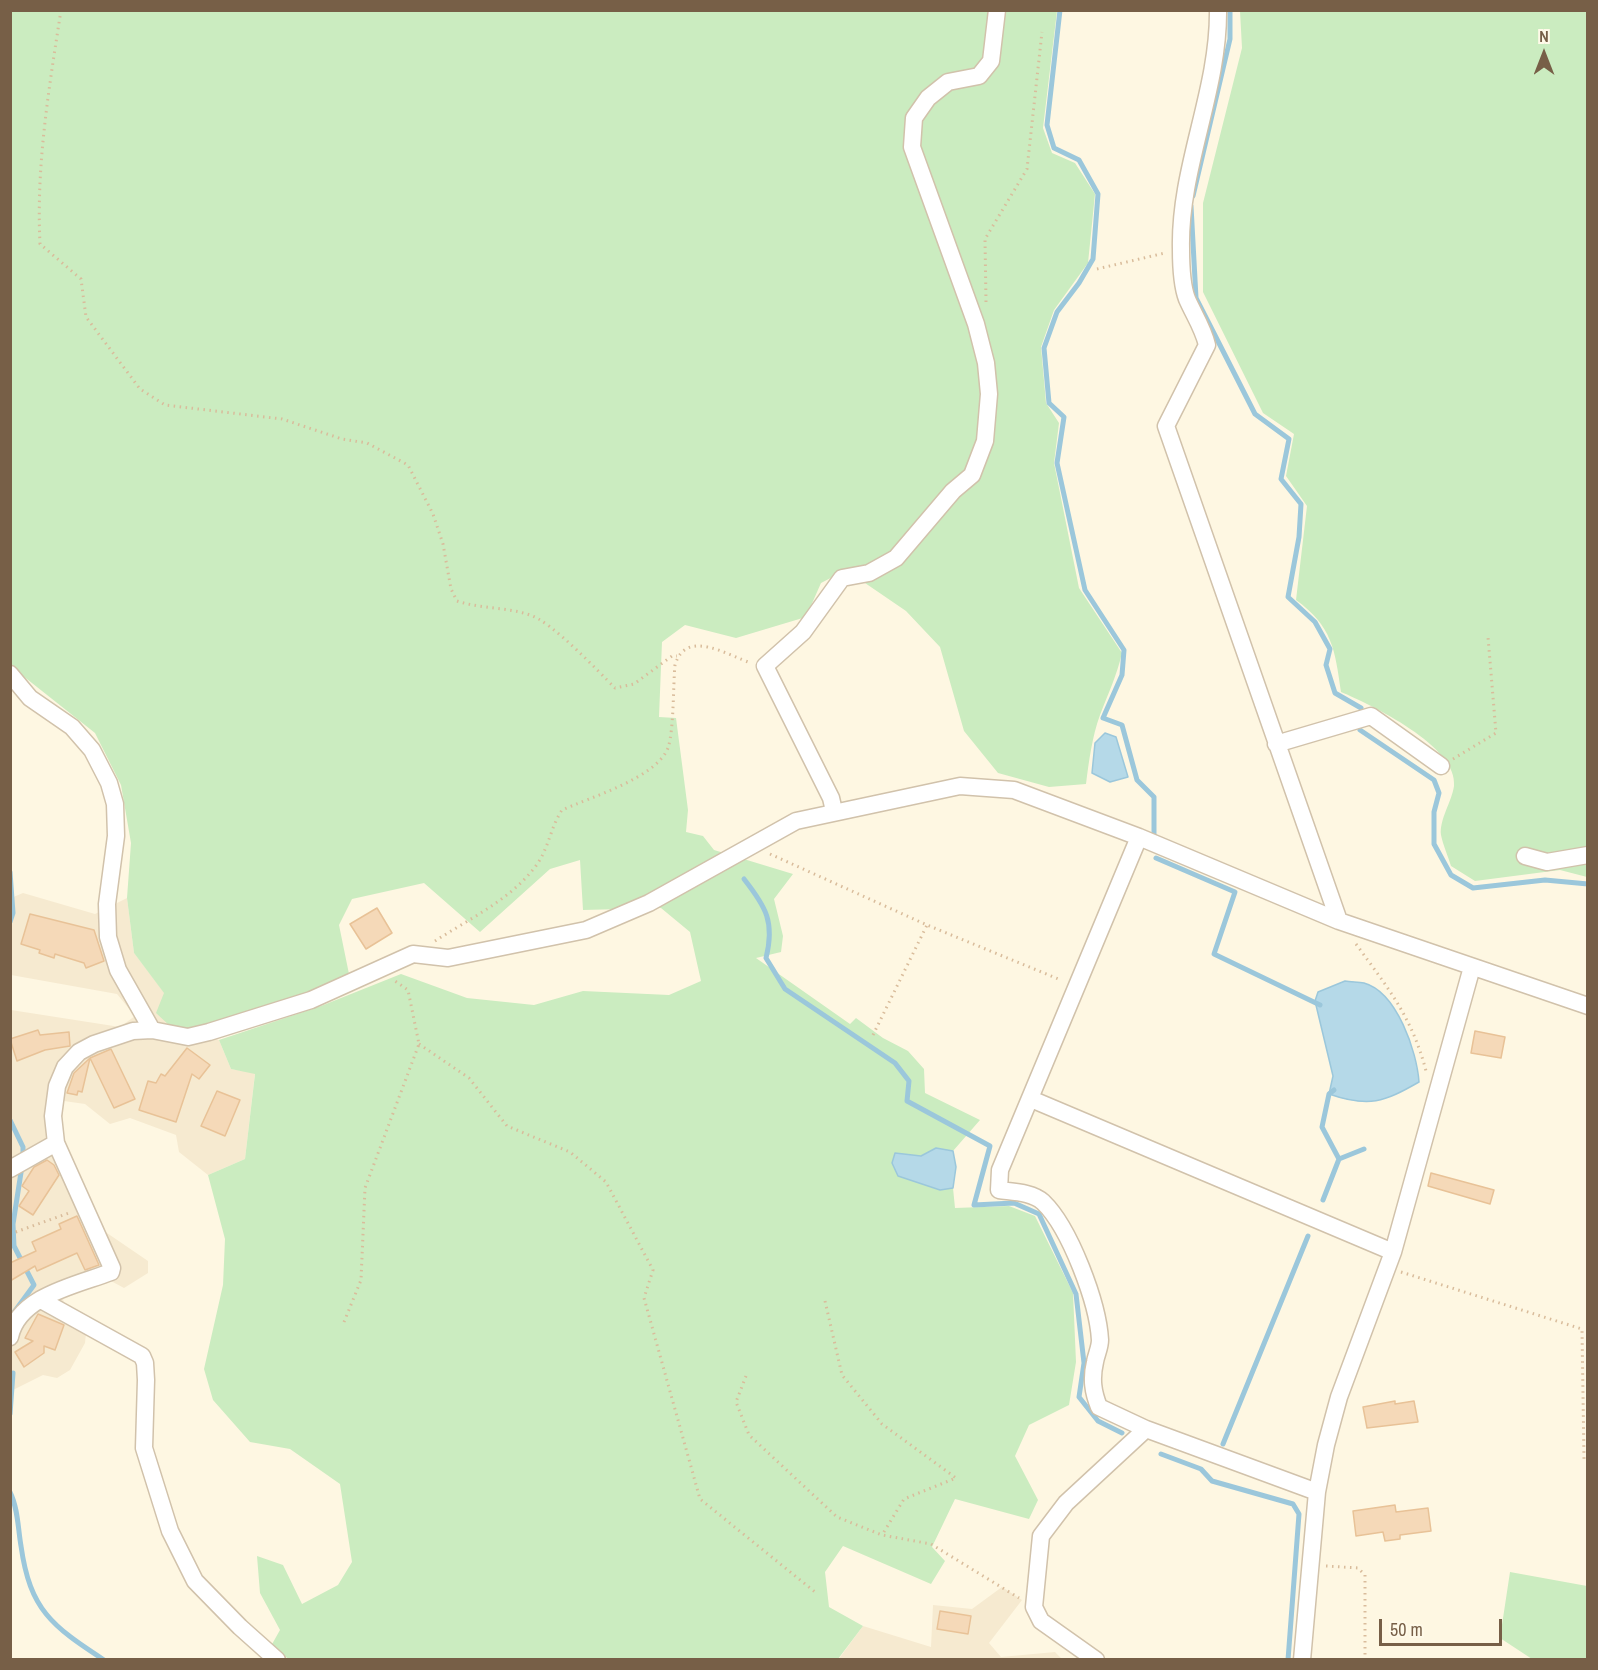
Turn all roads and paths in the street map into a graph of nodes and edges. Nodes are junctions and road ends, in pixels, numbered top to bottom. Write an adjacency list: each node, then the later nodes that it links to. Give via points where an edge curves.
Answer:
1 (61, 10): 9 (path, via 44,115 40,244 81,279 86,317 140,389 165,405 282,419 367,444 408,465 433,514 457,601 532,615 615,688 634,684)
2 (997, 10): 7 (street, via 991,61 979,76 948,82 928,98 914,118 912,147)
3 (1218, 10): 5 (street, via 1218,38 1188,174)
4 (1042, 32): 7 (path, via 1027,169 985,239 986,311)
5 (1181, 249): 6 (path); 12 (street, via 1186,297 1207,345 1166,426)
6 (1096, 269)
7 (976, 324): 10 (street, via 989,394 985,441 972,475 953,491 896,558 869,573 842,578 803,632)
8 (1488, 637): 13 (path, via 1496,733)
9 (677, 656): 10 (path, via 699,644); 21 (path, via 668,747 660,762 642,775 562,810 554,822 548,846 513,891)
10 (765, 666): 14 (street, via 831,798)
11 (10, 674): 26 (street, via 30,698 72,727 92,750 109,783 115,804 116,836 108,893 108,937 118,970)
12 (1276, 744): 13 (street, via 1371,716); 19 (street)
13 (1442, 766)
14 (834, 812): 15 (street, via 960,786 1014,790); 16 (street, via 796,821)
15 (1139, 837): 19 (street); 24 (street)
16 (752, 846): 20 (path); 21 (street, via 649,903 586,930 448,958)
17 (1587, 855): 18 (street, via 1547,862)
18 (1525, 856)
19 (1339, 921): 22 (street); 29 (path, via 1402,1008 1418,1040)
20 (927, 925): 24 (path); 27 (path)
21 (413, 954): 23 (street)
22 (1472, 967): 25 (street); 35 (street)
23 (379, 969): 26 (street, via 311,1000 209,1032 188,1037); 28 (path, via 408,990)
24 (1079, 987): 30 (street)
25 (1587, 1006)
26 (152, 1030): 31 (street, via 133,1031 94,1044 79,1052 65,1067 57,1086 53,1116)
27 (873, 1035)
28 (419, 1044): 38 (path, via 365,1188 361,1280); 46 (path, via 469,1078 507,1126 570,1152 606,1182 653,1270 644,1298 700,1499)
29 (1427, 1076)
30 (1031, 1099): 35 (street); 41 (street, via 1000,1170 999,1190 1023,1193 1042,1202 1066,1237 1087,1281 1096,1314 1100,1343 1092,1391 1099,1407)
31 (56, 1143): 32 (street); 33 (street)
32 (19, 1163)
33 (85, 1207): 34 (path); 36 (street, via 111,1272)
34 (10, 1234)
35 (1390, 1260): 42 (path, via 1582,1329); 43 (street, via 1339,1397)
36 (41, 1300): 39 (street, via 24,1311); 48 (street, via 141,1356 146,1371 144,1448 170,1531 195,1581)
37 (825, 1301): 44 (path, via 842,1375 882,1424 956,1478 904,1499)
38 (344, 1322)
39 (10, 1337)
40 (746, 1376): 44 (path, via 736,1402 749,1435 837,1517)
41 (1146, 1429): 43 (street); 47 (street, via 1066,1503 1041,1536)
42 (1587, 1460)
43 (1317, 1492): 45 (street)
44 (882, 1535): 47 (path, via 931,1544)
45 (1309, 1565): 50 (street); 51 (path, via 1358,1568 1365,1575)
46 (815, 1592)
47 (1034, 1607): 49 (street, via 1041,1622)
48 (277, 1659)
49 (1096, 1659)
50 (1302, 1659)
51 (1365, 1659)

